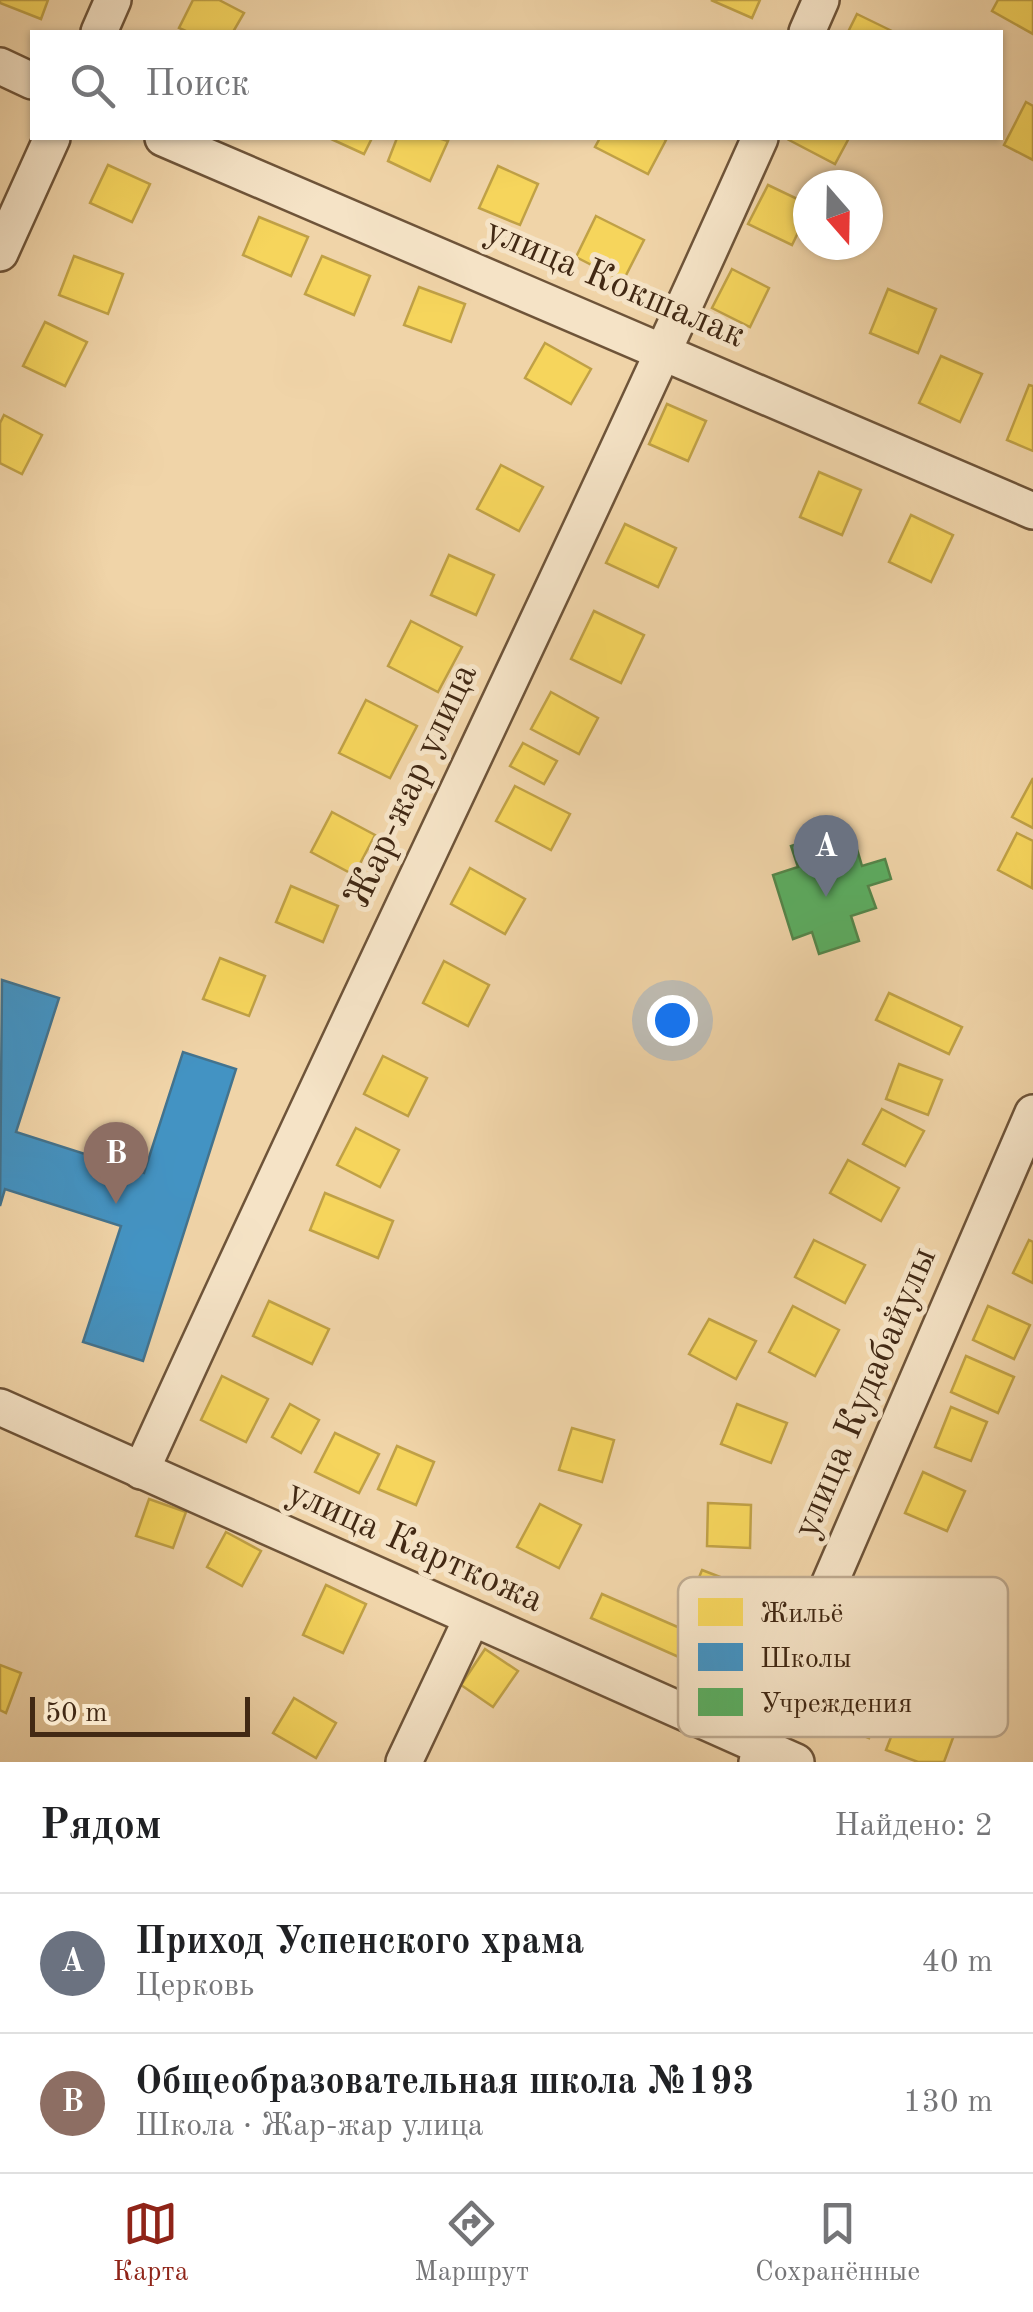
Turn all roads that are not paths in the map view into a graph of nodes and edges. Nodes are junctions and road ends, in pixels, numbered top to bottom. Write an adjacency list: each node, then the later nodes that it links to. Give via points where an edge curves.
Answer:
1 (113, 0): 3 (street)
2 (821, 0): 4 (street)
3 (100, 30)
4 (808, 30)
5 (0, 66): 6 (street)
6 (30, 80)
7 (51, 140): 10 (street)
8 (168, 140): 11 (street, улица Кокшалак)
9 (759, 140): 11 (street, Жар-жар улица)
10 (0, 254)
11 (665, 350): 12 (street, улица Кокшалак); 15 (street, Жар-жар улица)
12 (1033, 511)
13 (1033, 1113): 16 (street, улица Кудабайулы)
14 (0, 1407): 15 (street, улица Карткожа)
15 (141, 1471): 17 (street, улица Карткожа)
16 (832, 1577)
17 (472, 1618): 18 (street, улица Карткожа); 21 (street)
18 (678, 1714)
19 (727, 1737): 20 (street, улица Карткожа)
20 (772, 1758)
21 (404, 1762)

